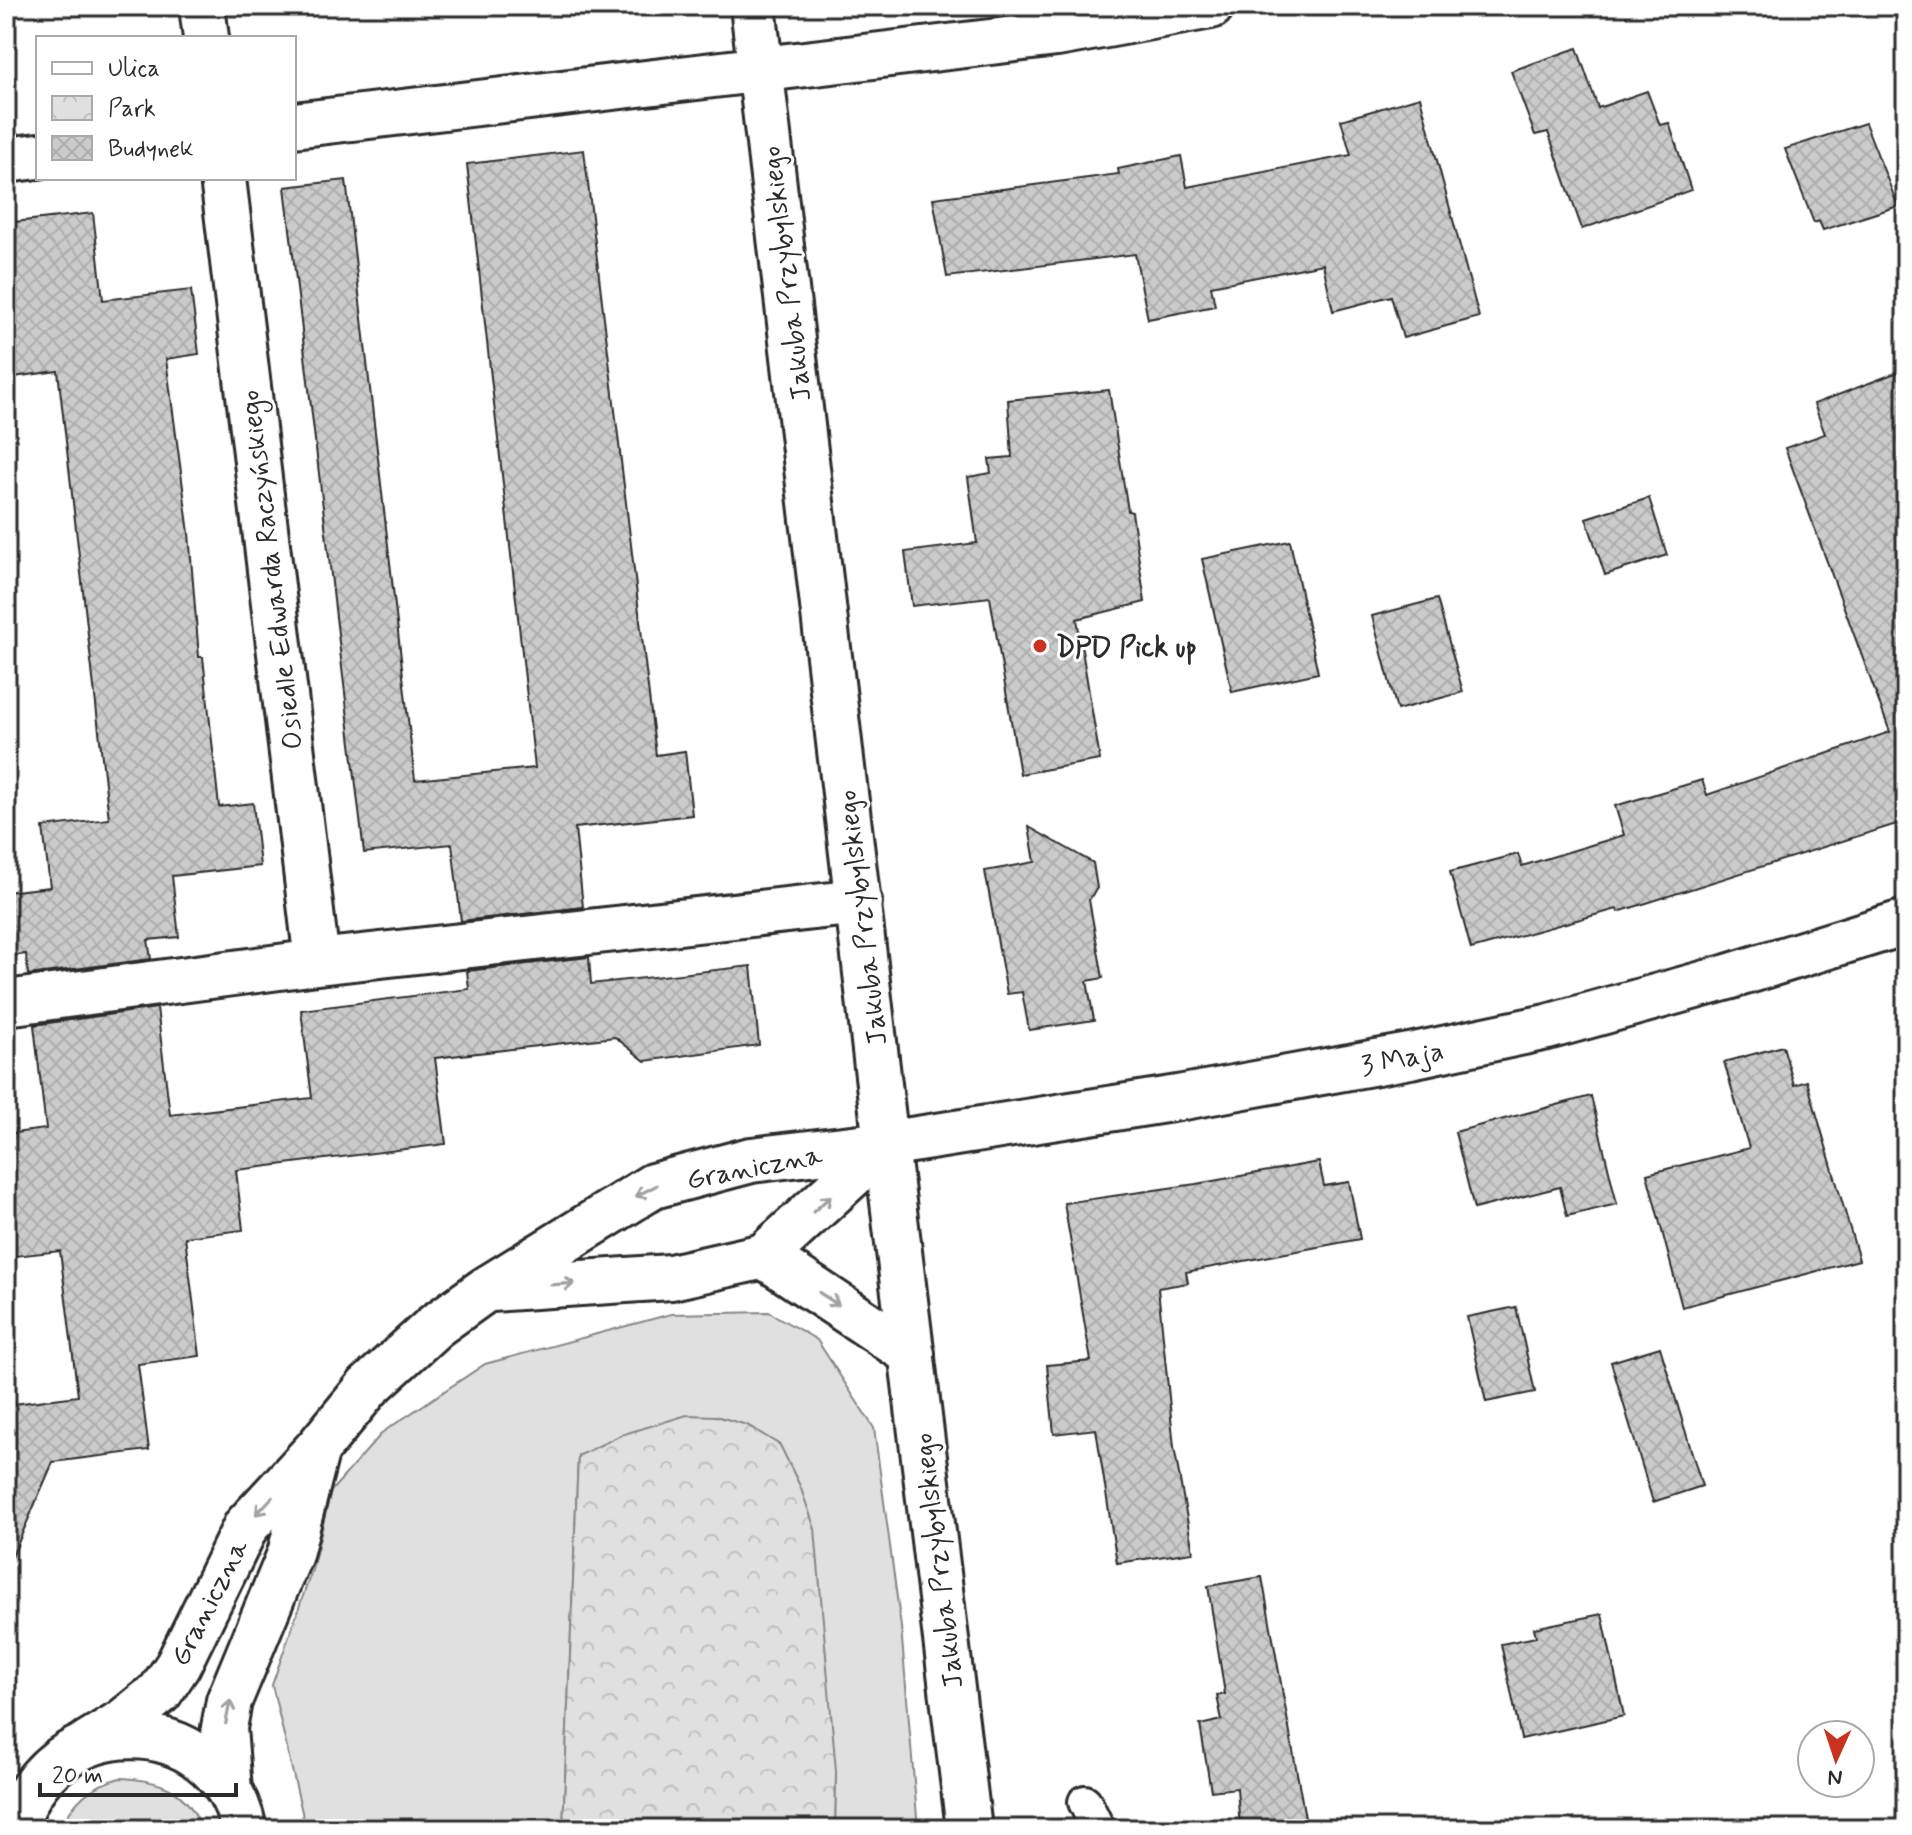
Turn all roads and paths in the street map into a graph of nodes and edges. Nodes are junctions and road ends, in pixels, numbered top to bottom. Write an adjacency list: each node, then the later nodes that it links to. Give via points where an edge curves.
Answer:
1 (202, 6): 4 (street)
2 (753, 6): 5 (street, Jakuba Przybylskiego)
3 (1211, 6): 5 (street, via 1057,34)
4 (206, 36)
5 (761, 68): 6 (street); 10 (street, Jakuba Przybylskiego)
6 (296, 125)
7 (36, 156): 8 (street)
8 (6, 160)
9 (223, 180): 12 (street, Osiedle Edwarda Raczyńskiego)
10 (859, 902): 12 (street); 14 (street, Jakuba Przybylskiego)
11 (1906, 922): 14 (street, 3 Maja, via 1547,1027 1178,1098)
12 (317, 962): 13 (street)
13 (6, 1003)
14 (886, 1144): 15 (street, Graniczna, one-way to 14); 16 (street, Graniczna, one-way to 16, via 751,1160 653,1186); 17 (street, Jakuba Przybylskiego)
15 (764, 1256): 16 (street, Graniczna, one-way to 15, via 671,1277); 17 (street, one-way to 17)
16 (485, 1290): 18 (street, Graniczna, via 399,1356)
17 (912, 1354): 24 (street, Jakuba Przybylskiego)
18 (317, 1449): 19 (street, Graniczna, one-way to 19, via 246,1526 160,1692); 22 (street, Graniczna, one-way to 18, via 224,1728 229,1701 290,1554)
19 (88, 1743): 20 (street, Graniczna); 22 (street, via 114,1736 167,1741 212,1769)
20 (47, 1769): 21 (street); 23 (street, via 20,1810)
21 (6, 1785)
22 (236, 1809)
23 (15, 1829)
24 (969, 1829)

